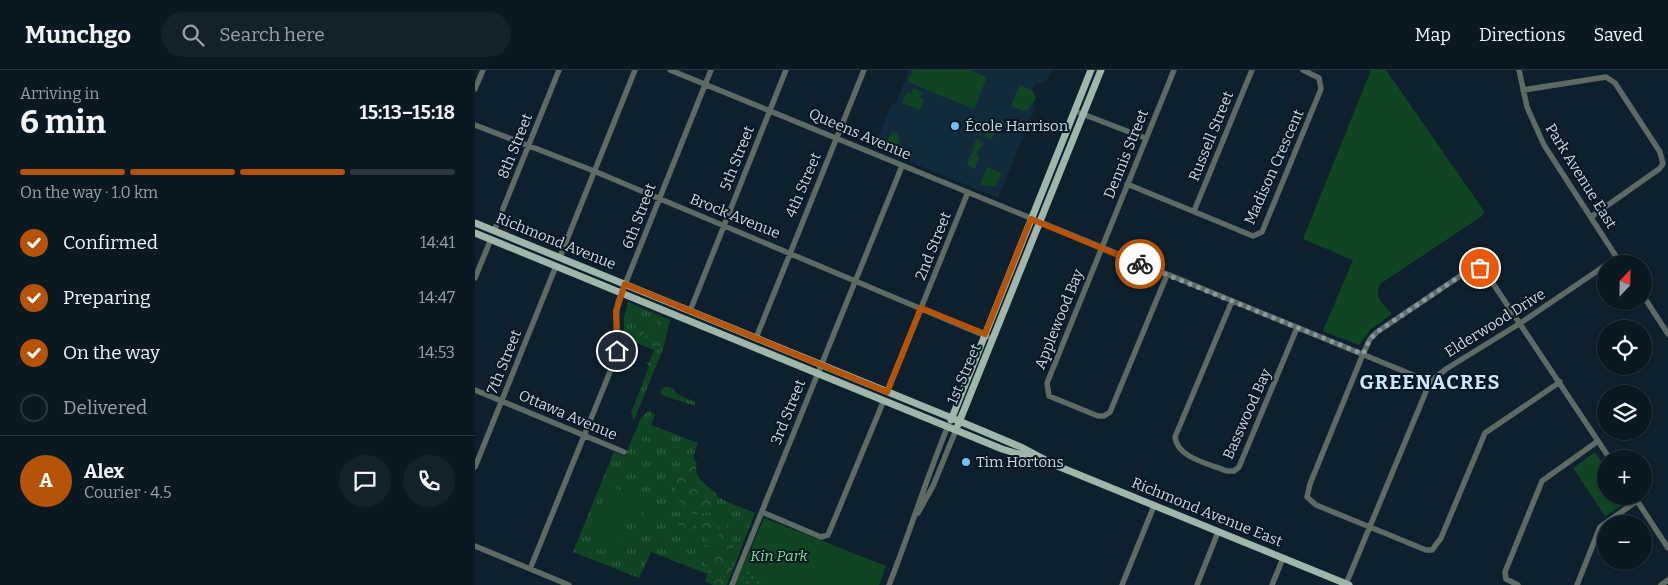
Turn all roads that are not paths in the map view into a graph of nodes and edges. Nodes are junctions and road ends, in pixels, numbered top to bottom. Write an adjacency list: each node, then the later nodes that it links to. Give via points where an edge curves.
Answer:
1 (483, 70): 15 (street)
2 (559, 70): 23 (street, 8th Street)
3 (635, 70): 25 (street)
4 (670, 70): 14 (street, Queens Avenue)
5 (711, 70): 14 (street, 6th Street)
6 (787, 70): 17 (street, 5th Street)
7 (864, 70): 22 (street, 4th Street)
8 (1091, 70): 18 (main road, 1st Street)
9 (1101, 70): 19 (main road, 1st Street)
10 (1174, 70): 21 (street, Dennis Street)
11 (1252, 70): 29 (street, Russell Street)
12 (1303, 70): 29 (street, Madison Crescent, via 1319,78 1321,89 1262,232 1253,236)
13 (1519, 70): 16 (street, Park Avenue East)
14 (705, 84): 17 (street, Queens Avenue); 28 (street, 6th Street)
15 (475, 89)
16 (1523, 90): 30 (street, Park Avenue East, via 1532,121 1544,145); 30 (street, via 1606,77 1615,83 1659,152 1663,164 1659,169)
17 (770, 110): 22 (street, Queens Avenue); 34 (street, 5th Street)
18 (1074, 110): 19 (street); 31 (main road, 1st Street)
19 (1083, 114): 21 (street); 33 (main road, 1st Street)
20 (475, 125): 23 (street, Brock Avenue)
21 (1145, 138): 26 (street, Dennis Street)
22 (836, 139): 24 (street, Queens Avenue); 39 (street, 4th Street)
23 (529, 146): 25 (street, Brock Avenue); 35 (street, 8th Street)
24 (902, 166): 27 (street, Queens Avenue); 46 (street, 3rd Street)
25 (594, 171): 28 (street, Brock Avenue); 41 (street)
26 (1127, 184): 29 (street, Madison Crescent); 38 (street, Dennis Street)
27 (967, 192): 31 (street, Queens Avenue); 50 (street, 2nd Street)
28 (659, 198): 34 (street, Brock Avenue); 47 (street, 6th Street)
29 (1194, 211)
30 (1591, 217): 40 (street, Park Avenue East)
31 (1031, 219): 33 (street, Queens Avenue); 55 (main road, 1st Street)
32 (475, 223): 35 (main road, Richmond Avenue)
33 (1040, 223): 38 (street, Queens Avenue); 58 (main road, 1st Street)
34 (724, 225): 39 (street, Brock Avenue); 52 (street, 5th Street)
35 (494, 231): 41 (main road, Richmond Avenue)
36 (475, 233): 37 (main road, Richmond Avenue)
37 (491, 239): 42 (main road, Richmond Avenue); 45 (street)
38 (1102, 248): 44 (street, Queens Avenue); 44 (street, Applewood Bay, via 1047,383 1047,390 1055,400 1098,416 1110,412)
39 (789, 252): 46 (street, Brock Avenue); 57 (street, 4th Street)
40 (1615, 255)
41 (560, 257): 47 (main road, Richmond Avenue)
42 (556, 266): 48 (main road, Richmond Avenue); 66 (street, 7th Street)
43 (1597, 271): 53 (street, Elderwood Drive)
44 (1167, 275): 49 (street, Queens Avenue)
45 (475, 278)
46 (855, 280): 50 (street, Brock Avenue); 60 (street, 3rd Street)
47 (625, 284): 48 (street, 6th Street); 52 (main road, Richmond Avenue)
48 (622, 293): 61 (main road, Richmond Avenue); 72 (street, 6th Street, via 616,311 616,356)
49 (1232, 302): 54 (street, Queens Avenue); 54 (street, Basswood Bay, via 1175,437 1181,452 1227,471 1239,467)
50 (921, 308): 55 (street, Brock Avenue); 65 (street, 2nd Street)
51 (1652, 310): 56 (street)
52 (690, 311): 57 (main road, Richmond Avenue)
53 (1519, 324): 59 (street, via 1483,270 1477,267 1377,332); 62 (street, Elderwood Drive); 63 (street)
54 (1297, 328): 59 (street, Queens Avenue)
55 (985, 334): 58 (street, Brock Avenue); 68 (main road, 1st Street)
56 (1668, 334)
57 (756, 338): 60 (main road, Richmond Avenue)
58 (993, 340): 69 (main road, 1st Street)
59 (1363, 354): 62 (street, Queens Avenue); 83 (street, via 1307,497)
60 (821, 365): 61 (street, 3rd Street); 65 (main road, Richmond Avenue)
61 (817, 373): 67 (main road, Richmond Avenue); 81 (street, 3rd Street)
62 (1430, 382): 83 (street, Elderwood Drive)
63 (1560, 382): 73 (street); 83 (street, via 1485,433 1437,546 1432,550)
64 (475, 390): 66 (street, Ottawa Avenue)
65 (887, 392): 68 (main road, Richmond Avenue)
66 (502, 400): 72 (street, Ottawa Avenue); 77 (street, 7th Street)
67 (884, 400): 70 (main road, Richmond Avenue); 81 (street, via 830,532 825,537)
68 (951, 418): 69 (main road, Richmond Avenue); 70 (main road, 1st Street)
69 (959, 421): 71 (main road, 1st Street); 76 (main road, Richmond Avenue East)
70 (948, 426): 71 (main road, Richmond Avenue); 82 (street, 1st Street)
71 (955, 430): 76 (main road, Richmond Avenue East, via 1029,459); 82 (street, 1st Street, via 933,486)
72 (584, 435): 75 (street, Ottawa Avenue); 88 (street, 6th Street)
73 (1598, 441): 74 (street); 97 (street, via 1542,482 1505,572 1505,579)
74 (1604, 450)
75 (624, 452)
76 (1055, 465): 80 (main road, Richmond Avenue East)
77 (475, 467)
78 (1628, 505): 98 (street, via 1600,527)
79 (1640, 505): 86 (street)
80 (1154, 506): 84 (main road, Richmond Avenue East); 94 (street)
81 (762, 512): 92 (street, 3rd Street)
82 (914, 519): 93 (street, 1st Street)
83 (1369, 527): 90 (street, Elderwood Drive)
84 (1218, 532): 87 (main road, Richmond Avenue East); 95 (street)
85 (475, 546): 88 (street)
86 (1668, 548)
87 (1283, 558): 90 (main road, Richmond Avenue East); 96 (street)
88 (530, 569): 91 (street)
89 (1668, 580): 99 (street)
90 (1348, 584)
91 (569, 585)
92 (732, 585)
93 (889, 585)
94 (1122, 585)
95 (1197, 585)
96 (1272, 585)
97 (1517, 585)
98 (1577, 585)
99 (1661, 585)

